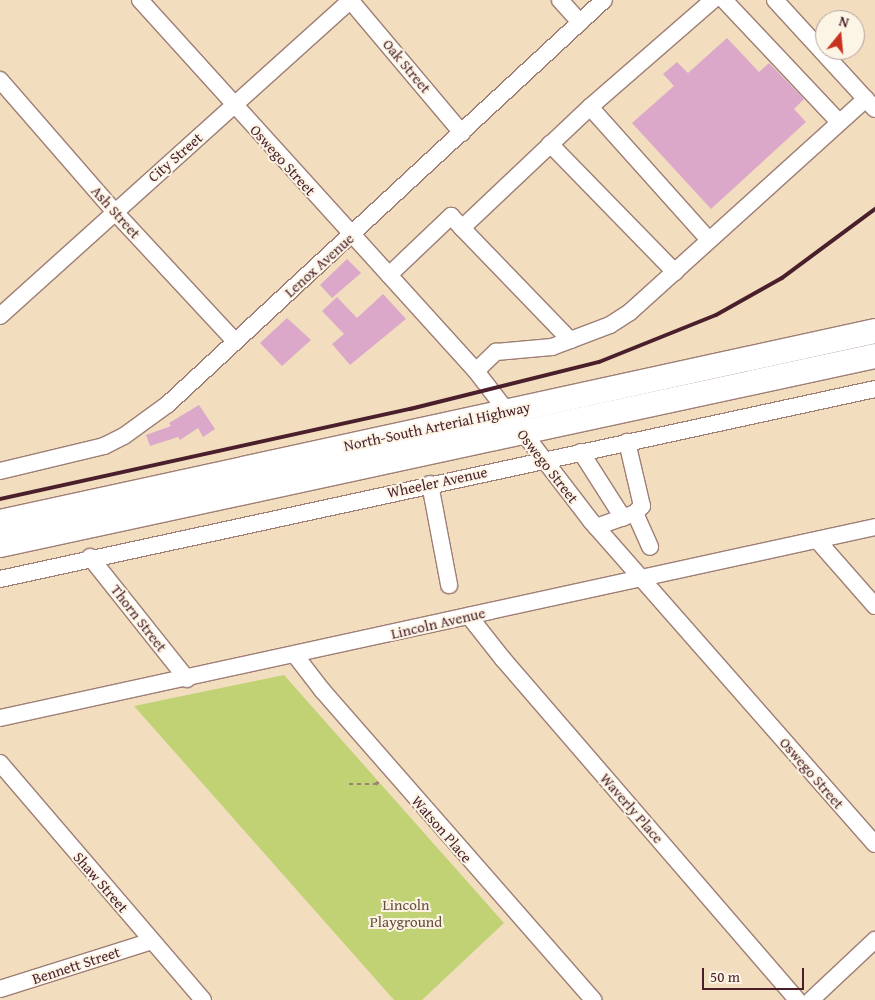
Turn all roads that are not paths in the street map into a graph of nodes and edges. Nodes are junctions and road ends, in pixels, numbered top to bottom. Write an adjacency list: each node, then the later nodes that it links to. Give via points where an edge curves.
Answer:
1 (140, 0): 11 (street, Oswego Street)
2 (351, 0): 11 (street, City Street); 14 (street, Oak Street)
3 (560, 0): 8 (street)
4 (604, 0): 8 (street, Lenox Avenue)
5 (713, 0): 12 (street)
6 (724, 0): 13 (street)
7 (775, 0): 10 (street)
8 (580, 22): 14 (street, Lenox Avenue)
9 (0, 80): 16 (street, Ash Street)
10 (870, 104): 13 (street)
11 (234, 106): 16 (street, City Street); 18 (street, Oswego Street)
12 (590, 107): 15 (street); 19 (street)
13 (839, 122): 19 (street)
14 (462, 133): 18 (street, Lenox Avenue)
15 (550, 144): 17 (street); 20 (street)
16 (114, 210): 22 (street, City Street); 25 (street, Ash Street)
17 (462, 228): 21 (street, via 451,216); 24 (street)
18 (352, 235): 21 (street, Oswego Street); 25 (street, Lenox Avenue)
19 (708, 240): 20 (street)
20 (675, 272): 24 (street, via 630,312)
21 (389, 275): 27 (street, Oswego Street)
22 (0, 316)
23 (875, 331): 29 (highway, North-South Arterial Highway)
24 (570, 340): 27 (street, via 544,348 496,352)
25 (235, 341): 34 (street, Lenox Avenue, via 168,404 124,436 79,454)
26 (875, 356): 30 (highway, North-South Arterial Highway)
27 (476, 371): 29 (street, Oswego Street)
28 (875, 389): 31 (street, Wheeler Avenue)
29 (505, 411): 30 (street, Oswego Street); 37 (highway, North-South Arterial Highway)
30 (521, 433): 33 (street, Oswego Street); 41 (highway, North-South Arterial Highway)
31 (627, 442): 32 (street, Wheeler Avenue); 36 (street, via 642,506)
32 (581, 452): 33 (street, Wheeler Avenue); 36 (street)
33 (542, 460): 35 (street, Wheeler Avenue); 38 (street, Oswego Street)
34 (1, 469)
35 (430, 484): 43 (street, Wheeler Avenue); 46 (street)
36 (629, 516): 38 (street); 42 (street)
37 (0, 522)
38 (596, 527): 45 (street, Oswego Street)
39 (875, 528): 40 (street, Lincoln Avenue)
40 (817, 540): 45 (street, Lincoln Avenue); 47 (street)
41 (0, 545)
42 (650, 547)
43 (90, 557): 44 (street, Wheeler Avenue); 50 (street, Thorn Street)
44 (0, 579)
45 (641, 579): 48 (street, Lincoln Avenue); 53 (street, Oswego Street)
46 (449, 585)
47 (875, 606)
48 (469, 616): 49 (street, Lincoln Avenue); 59 (street, Waverly Place, via 503,660)
49 (295, 655): 50 (street, Lincoln Avenue); 58 (street, Watson Place)
50 (187, 679): 51 (street, Lincoln Avenue)
51 (0, 718)
52 (0, 763): 54 (street, Shaw Street)
53 (875, 844)
54 (152, 940): 56 (street, Bennett Street); 57 (street, Shaw Street)
55 (875, 940): 60 (street)
56 (0, 989)
57 (203, 1000)
58 (592, 1000)
59 (797, 1000)
60 (811, 1000)

